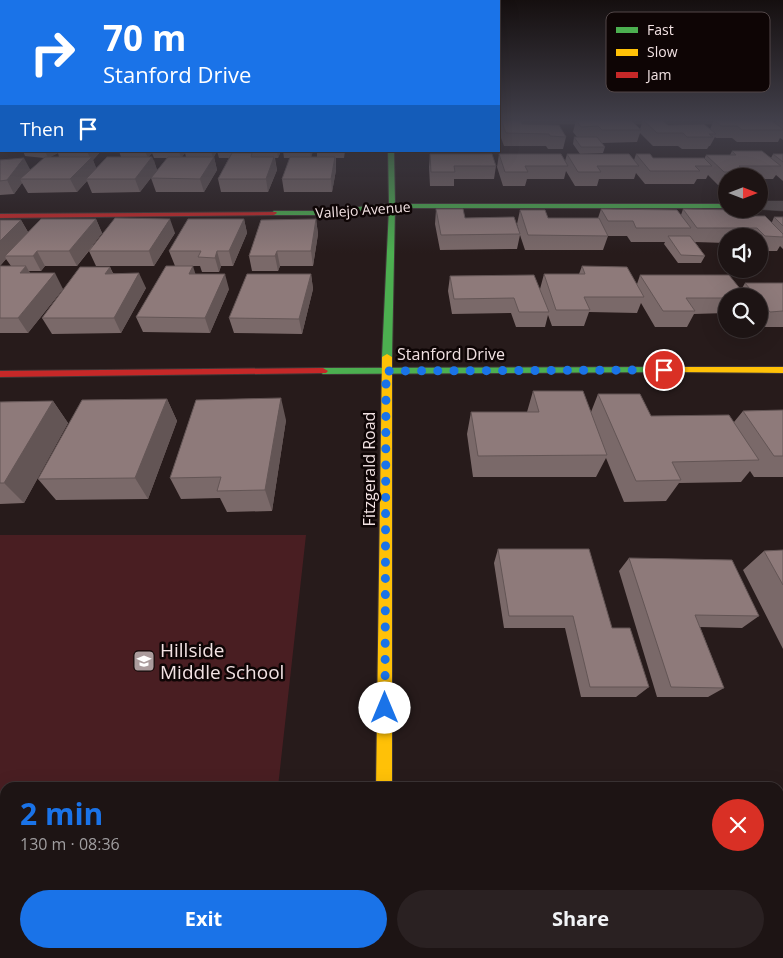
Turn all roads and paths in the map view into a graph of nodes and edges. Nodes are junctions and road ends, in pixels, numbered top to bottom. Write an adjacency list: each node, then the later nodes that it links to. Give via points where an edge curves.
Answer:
1 (392, 164): 2 (street, Fitzgerald Road)
2 (392, 206): 3 (street, Vallejo Avenue); 6 (street, Vallejo Avenue, via 318,214); 8 (street, Fitzgerald Road)
3 (718, 206)
4 (768, 206): 5 (street)
5 (783, 206)
6 (0, 216)
7 (783, 370): 8 (street, Stanford Drive)
8 (386, 371): 9 (street, Stanford Drive); 10 (street, Fitzgerald Road)
9 (0, 374)
10 (384, 782)

